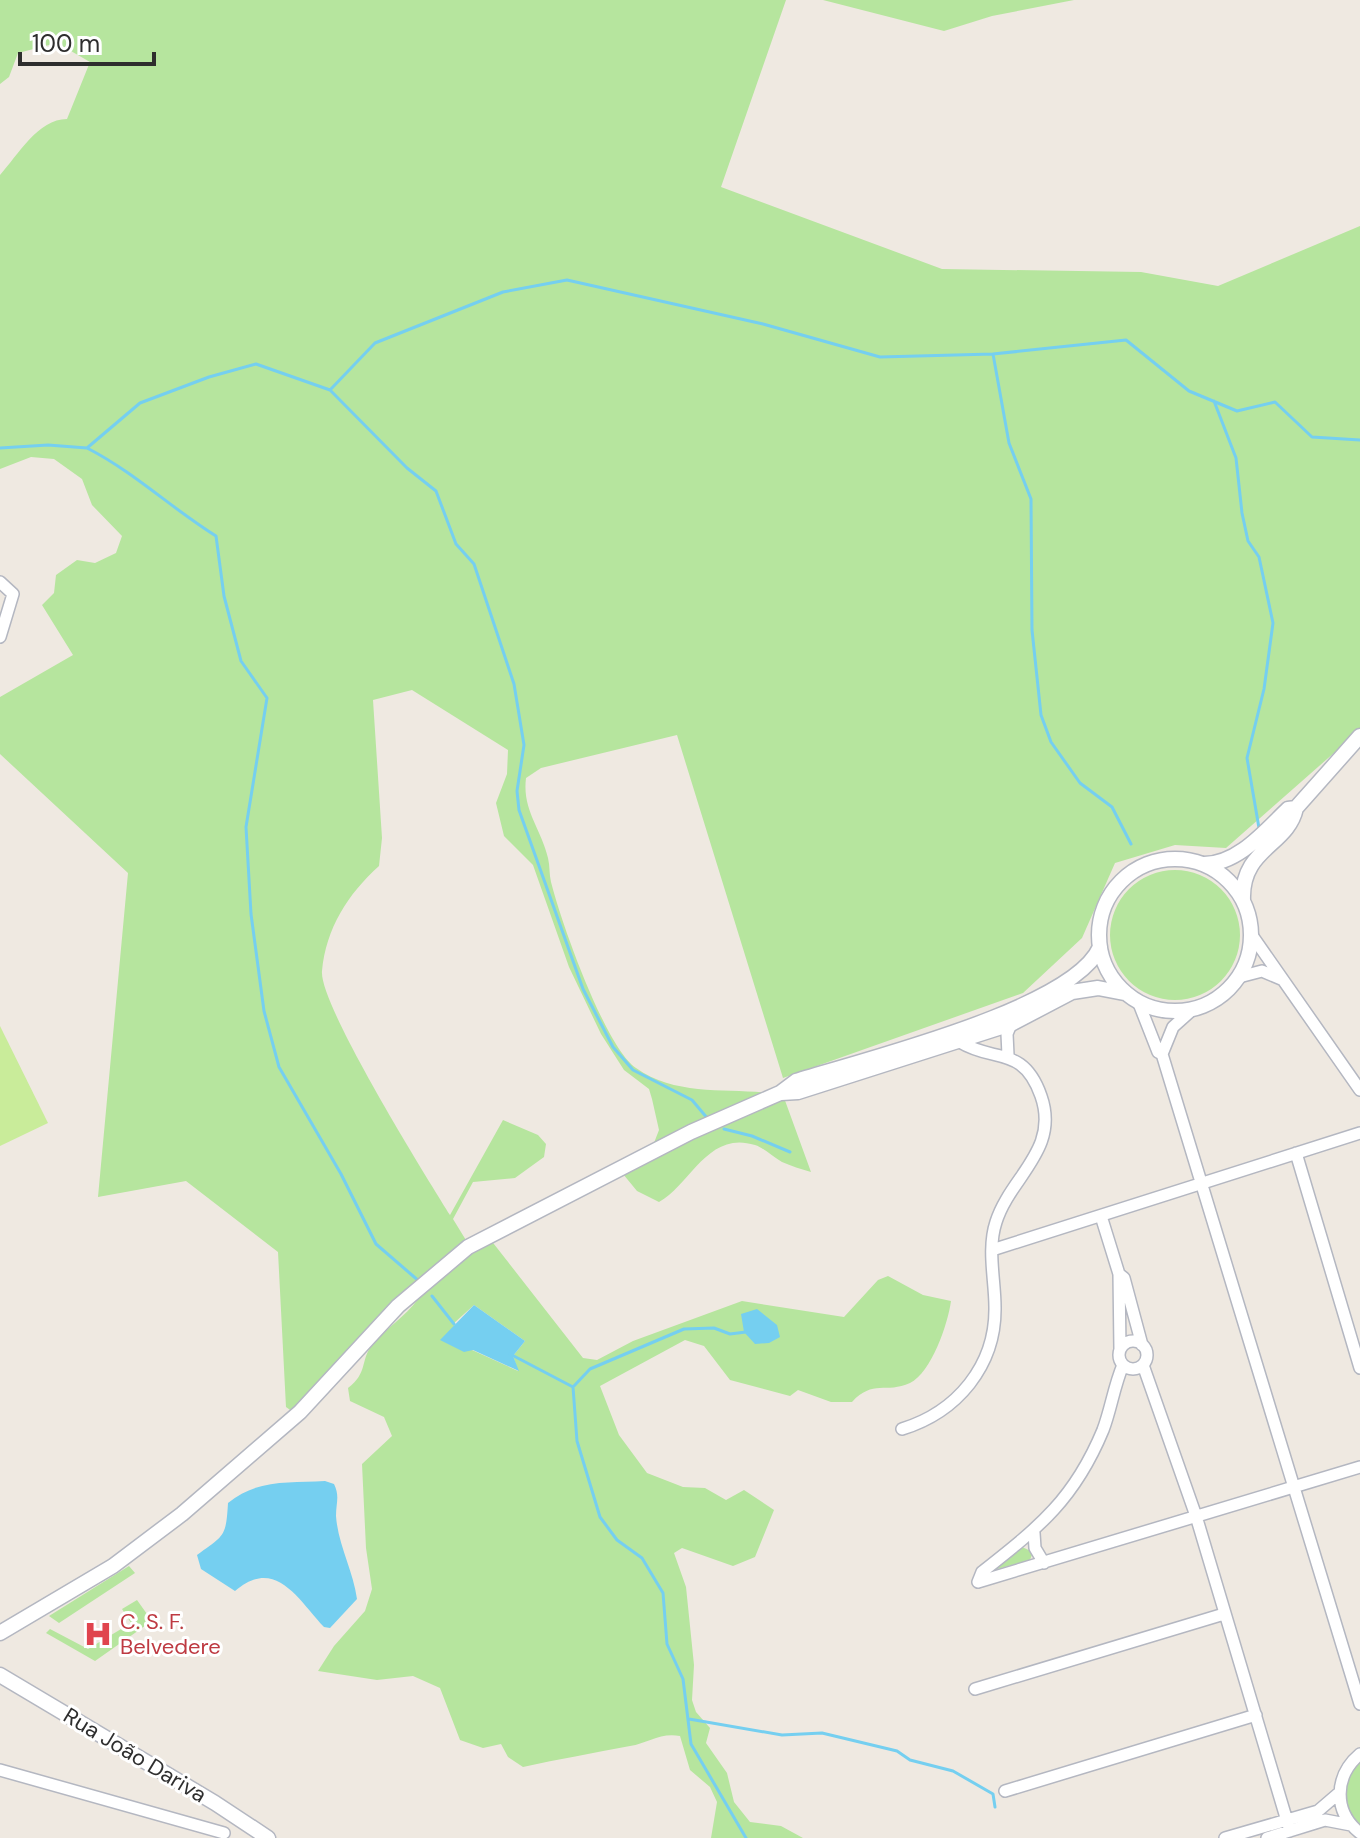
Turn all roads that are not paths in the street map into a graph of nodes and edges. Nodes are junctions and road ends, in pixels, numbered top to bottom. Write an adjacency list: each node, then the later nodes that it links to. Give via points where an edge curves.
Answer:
1 (0, 582): 2 (street, via 13,594)
2 (0, 637)
3 (1360, 736): 4 (street)
4 (1296, 808): 5 (street, via 1288,809 1240,852); 6 (street, via 1293,820 1250,865)
5 (1202, 864): 6 (street, via 1222,875); 8 (street, via 1157,861 1126,876 1102,913)
6 (1243, 901): 7 (street)
7 (1251, 934): 9 (street); 10 (street)
8 (1100, 947): 11 (street, via 1112,978); 18 (street, via 1078,975 1001,1015 796,1081)
9 (1239, 977): 10 (street, via 1262,971); 12 (street, via 1214,1000)
10 (1281, 979): 17 (street)
11 (1133, 998): 12 (street, via 1170,1011); 13 (street, via 1106,988 1080,989); 15 (street)
12 (1193, 1009): 15 (street, via 1173,1027)
13 (1011, 1024): 14 (street); 16 (street)
14 (960, 1042): 16 (street); 18 (street)
15 (1162, 1054): 21 (street)
16 (1008, 1055): 23 (street, via 1040,1093 1045,1131 1036,1158 1002,1206)
17 (1360, 1090)
18 (780, 1093): 37 (street, via 691,1132 468,1247 398,1306 300,1412 182,1514 113,1566)
19 (1360, 1133): 20 (street)
20 (1296, 1153): 21 (street); 29 (street)
21 (1203, 1184): 22 (street); 32 (street)
22 (1101, 1216): 23 (street); 24 (street)
23 (992, 1250): 30 (street, via 995,1318 981,1366 949,1406)
24 (1119, 1274): 25 (street); 26 (street)
25 (1142, 1345): 26 (street, via 1130,1342); 28 (street)
26 (1120, 1350): 27 (street)
27 (1123, 1365): 28 (street); 34 (street, via 1088,1462)
28 (1143, 1365): 33 (street)
29 (1360, 1368)
30 (902, 1429)
31 (1360, 1467): 32 (street)
32 (1296, 1486): 33 (street); 40 (street)
33 (1196, 1516): 35 (street); 36 (street)
34 (1034, 1533): 35 (street); 35 (street, via 982,1572 978,1582)
35 (1044, 1563)
36 (1224, 1614): 39 (street); 41 (street)
37 (0, 1633)
38 (0, 1675): 46 (street, Rua João Dariva)
39 (975, 1689)
40 (1360, 1704)
41 (1256, 1715): 44 (street); 47 (street)
42 (1360, 1754): 45 (street, via 1346,1769)
43 (0, 1770): 49 (street)
44 (1005, 1791)
45 (1339, 1793): 47 (street); 48 (street, via 1342,1810)
46 (229, 1811): 49 (street); 50 (street, Rua João Dariva)
47 (1289, 1825): 48 (street, via 1325,1820); 51 (street); 52 (street)
48 (1355, 1829)
49 (223, 1835)
50 (268, 1838)
51 (1225, 1838)
52 (1267, 1838)

